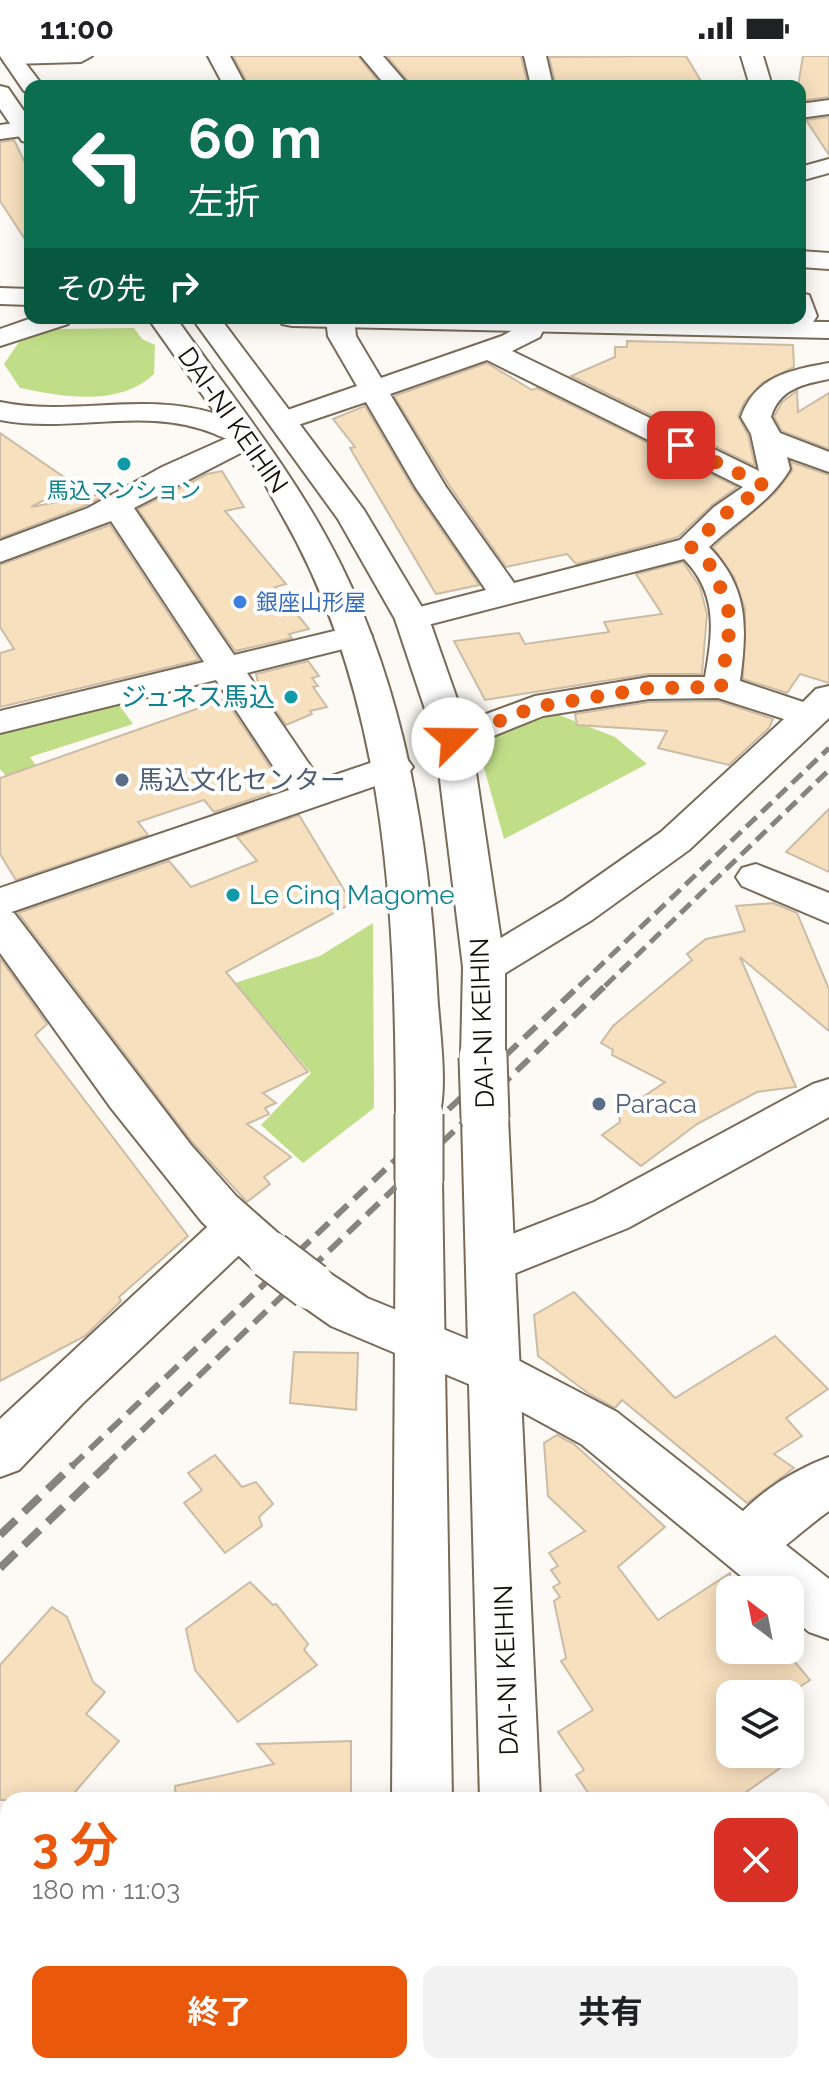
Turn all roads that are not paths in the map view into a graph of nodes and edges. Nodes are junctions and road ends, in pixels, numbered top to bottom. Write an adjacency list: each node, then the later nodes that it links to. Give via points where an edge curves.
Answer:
1 (81, 56): 6 (main road)
2 (219, 56): 8 (main road)
3 (372, 56): 9 (main road)
4 (535, 56): 10 (main road)
5 (752, 56): 11 (main road)
6 (10, 57): 7 (main road)
7 (27, 80)
8 (232, 80)
9 (393, 80)
10 (541, 80)
11 (759, 80)
12 (0, 93): 15 (main road)
13 (829, 107): 14 (main road)
14 (806, 110)
15 (24, 126)
16 (24, 131): 17 (main road)
17 (0, 132)
18 (829, 166): 19 (main road)
19 (806, 172)
20 (806, 259): 21 (main road)
21 (829, 261)
22 (24, 300): 24 (main road)
23 (24, 313): 24 (main road)
24 (0, 314): 25 (main road)
25 (24, 316)
26 (340, 324): 35 (main road)
27 (532, 324): 32 (main road, via 521,337)
28 (607, 324): 31 (main road)
29 (167, 326): 33 (main road, DAI-NI KEIHIN)
30 (212, 326): 38 (main road, DAI-NI KEIHIN)
31 (829, 330)
32 (486, 349): 35 (main road); 42 (main road)
33 (189, 358): 36 (main road, via 191,375 186,383 111,402 47,404 10,396); 39 (main road, DAI-NI KEIHIN)
34 (829, 371): 40 (main road, via 776,385 763,397 756,417)
35 (373, 387): 38 (main road); 46 (main road, via 431,488)
36 (0, 388)
37 (0, 411): 39 (main road, via 52,419 162,411 206,419)
38 (283, 421): 47 (main road, DAI-NI KEIHIN, via 353,517)
39 (246, 437): 43 (main road); 48 (main road, DAI-NI KEIHIN, via 305,527)
40 (767, 438): 41 (main road); 42 (main road, via 775,469)
41 (829, 463)
42 (765, 486): 44 (main road)
43 (116, 505): 45 (main road); 49 (main road)
44 (691, 547): 46 (main road); 50 (main road, via 714,569 731,619)
45 (0, 552)
46 (507, 596): 47 (main road)
47 (412, 619): 53 (main road, DAI-NI KEIHIN)
48 (355, 636): 49 (main road); 54 (main road, DAI-NI KEIHIN)
49 (225, 667): 52 (main road); 55 (main road)
50 (721, 687): 51 (main road); 53 (main road, via 649,688 535,707)
51 (820, 707): 60 (main road, via 675,841 578,910)
52 (0, 722)
53 (453, 739): 60 (main road, DAI-NI KEIHIN)
54 (394, 767): 55 (main road); 64 (main road, DAI-NI KEIHIN, bridge, via 410,889 419,1114)
55 (311, 795): 57 (main road)
56 (756, 877): 58 (main road)
57 (0, 902)
58 (829, 909)
59 (0, 923): 62 (main road, via 205,1197)
60 (484, 967): 63 (main road, DAI-NI KEIHIN, bridge)
61 (829, 1096): 63 (main road, via 611,1215)
62 (253, 1242): 64 (main road, bridge, via 349,1312); 66 (main road, via 64,1389)
63 (491, 1263): 65 (main road, DAI-NI KEIHIN)
64 (420, 1344): 65 (main road); 70 (main road, DAI-NI KEIHIN)
65 (496, 1373): 68 (main road, via 599,1428); 71 (main road, DAI-NI KEIHIN)
66 (0, 1454)
67 (829, 1481): 68 (main road, via 769,1522)
68 (746, 1545): 69 (main road)
69 (829, 1613)
70 (422, 1792)
71 (510, 1792)

